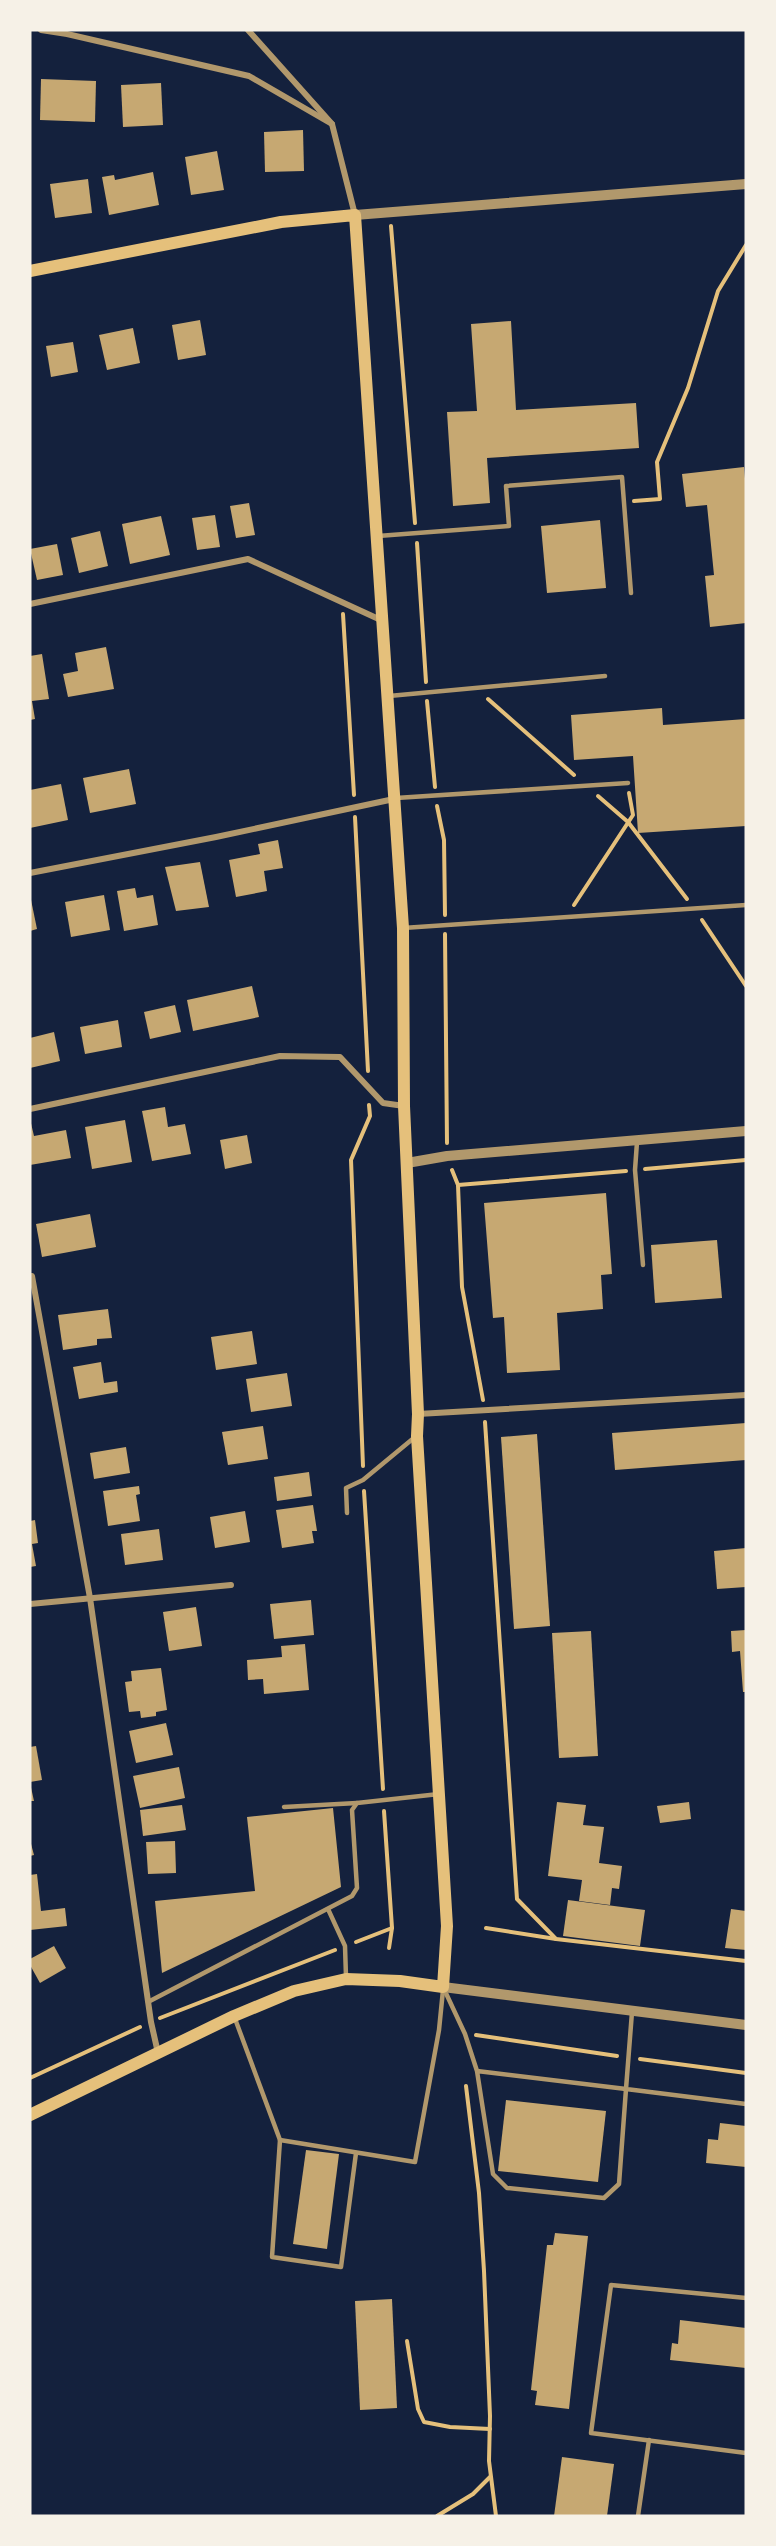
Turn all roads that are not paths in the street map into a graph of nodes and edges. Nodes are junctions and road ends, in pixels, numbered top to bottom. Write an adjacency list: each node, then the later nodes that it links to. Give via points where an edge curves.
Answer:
1 (41, 30): 3 (street, via 249,76)
2 (248, 30): 3 (street)
3 (332, 124): 5 (street)
4 (746, 184): 5 (street)
5 (355, 215): 6 (main road, via 281,222); 7 (main road)
6 (30, 271)
7 (378, 536): 8 (lane, via 508,526 506,486 622,477); 10 (main road)
8 (631, 593)
9 (30, 604): 10 (street, via 248,559)
10 (384, 621): 12 (main road)
11 (605, 676): 12 (lane)
12 (389, 696): 14 (main road)
13 (628, 783): 14 (lane)
14 (396, 798): 15 (street); 17 (main road)
15 (30, 873)
16 (746, 905): 17 (lane)
17 (403, 928): 18 (main road)
18 (404, 1106): 19 (street, via 383,1104 340,1057 280,1056); 22 (main road)
19 (30, 1110)
20 (746, 1131): 21 (street)
21 (637, 1141): 22 (street); 23 (lane, via 635,1170)
22 (407, 1162): 26 (main road)
23 (644, 1265)
24 (32, 1276): 30 (street)
25 (746, 1395): 26 (street)
26 (418, 1414): 27 (main road)
27 (417, 1436): 28 (lane, via 363,1480 346,1488); 32 (main road)
28 (347, 1514)
29 (231, 1585): 30 (street)
30 (90, 1598): 31 (street); 38 (street)
31 (30, 1604)
32 (439, 1794): 33 (lane); 37 (main road, via 447,1926)
33 (357, 1803): 34 (lane); 35 (lane, via 352,1810 357,1888 352,1896)
34 (284, 1808)
35 (328, 1908): 36 (lane, via 345,1946); 38 (lane)
36 (346, 1978): 37 (main road); 40 (main road, via 294,1991)
37 (443, 1987): 39 (street); 43 (lane); 48 (lane, via 415,2162)
38 (148, 2002): 42 (street)
39 (632, 2011): 41 (street); 44 (lane)
40 (234, 2016): 42 (main road); 47 (lane)
41 (746, 2025)
42 (158, 2054): 46 (main road)
43 (477, 2071): 44 (lane); 44 (lane, via 493,2174 507,2187 604,2198 619,2184)
44 (626, 2089): 45 (lane)
45 (746, 2104)
46 (30, 2115)
47 (280, 2140): 48 (lane); 48 (lane, via 272,2257 341,2267)
48 (356, 2153)
49 (746, 2298): 50 (lane, via 611,2285 591,2433)
50 (649, 2440): 51 (lane); 52 (lane)
51 (746, 2453)
52 (638, 2516)

